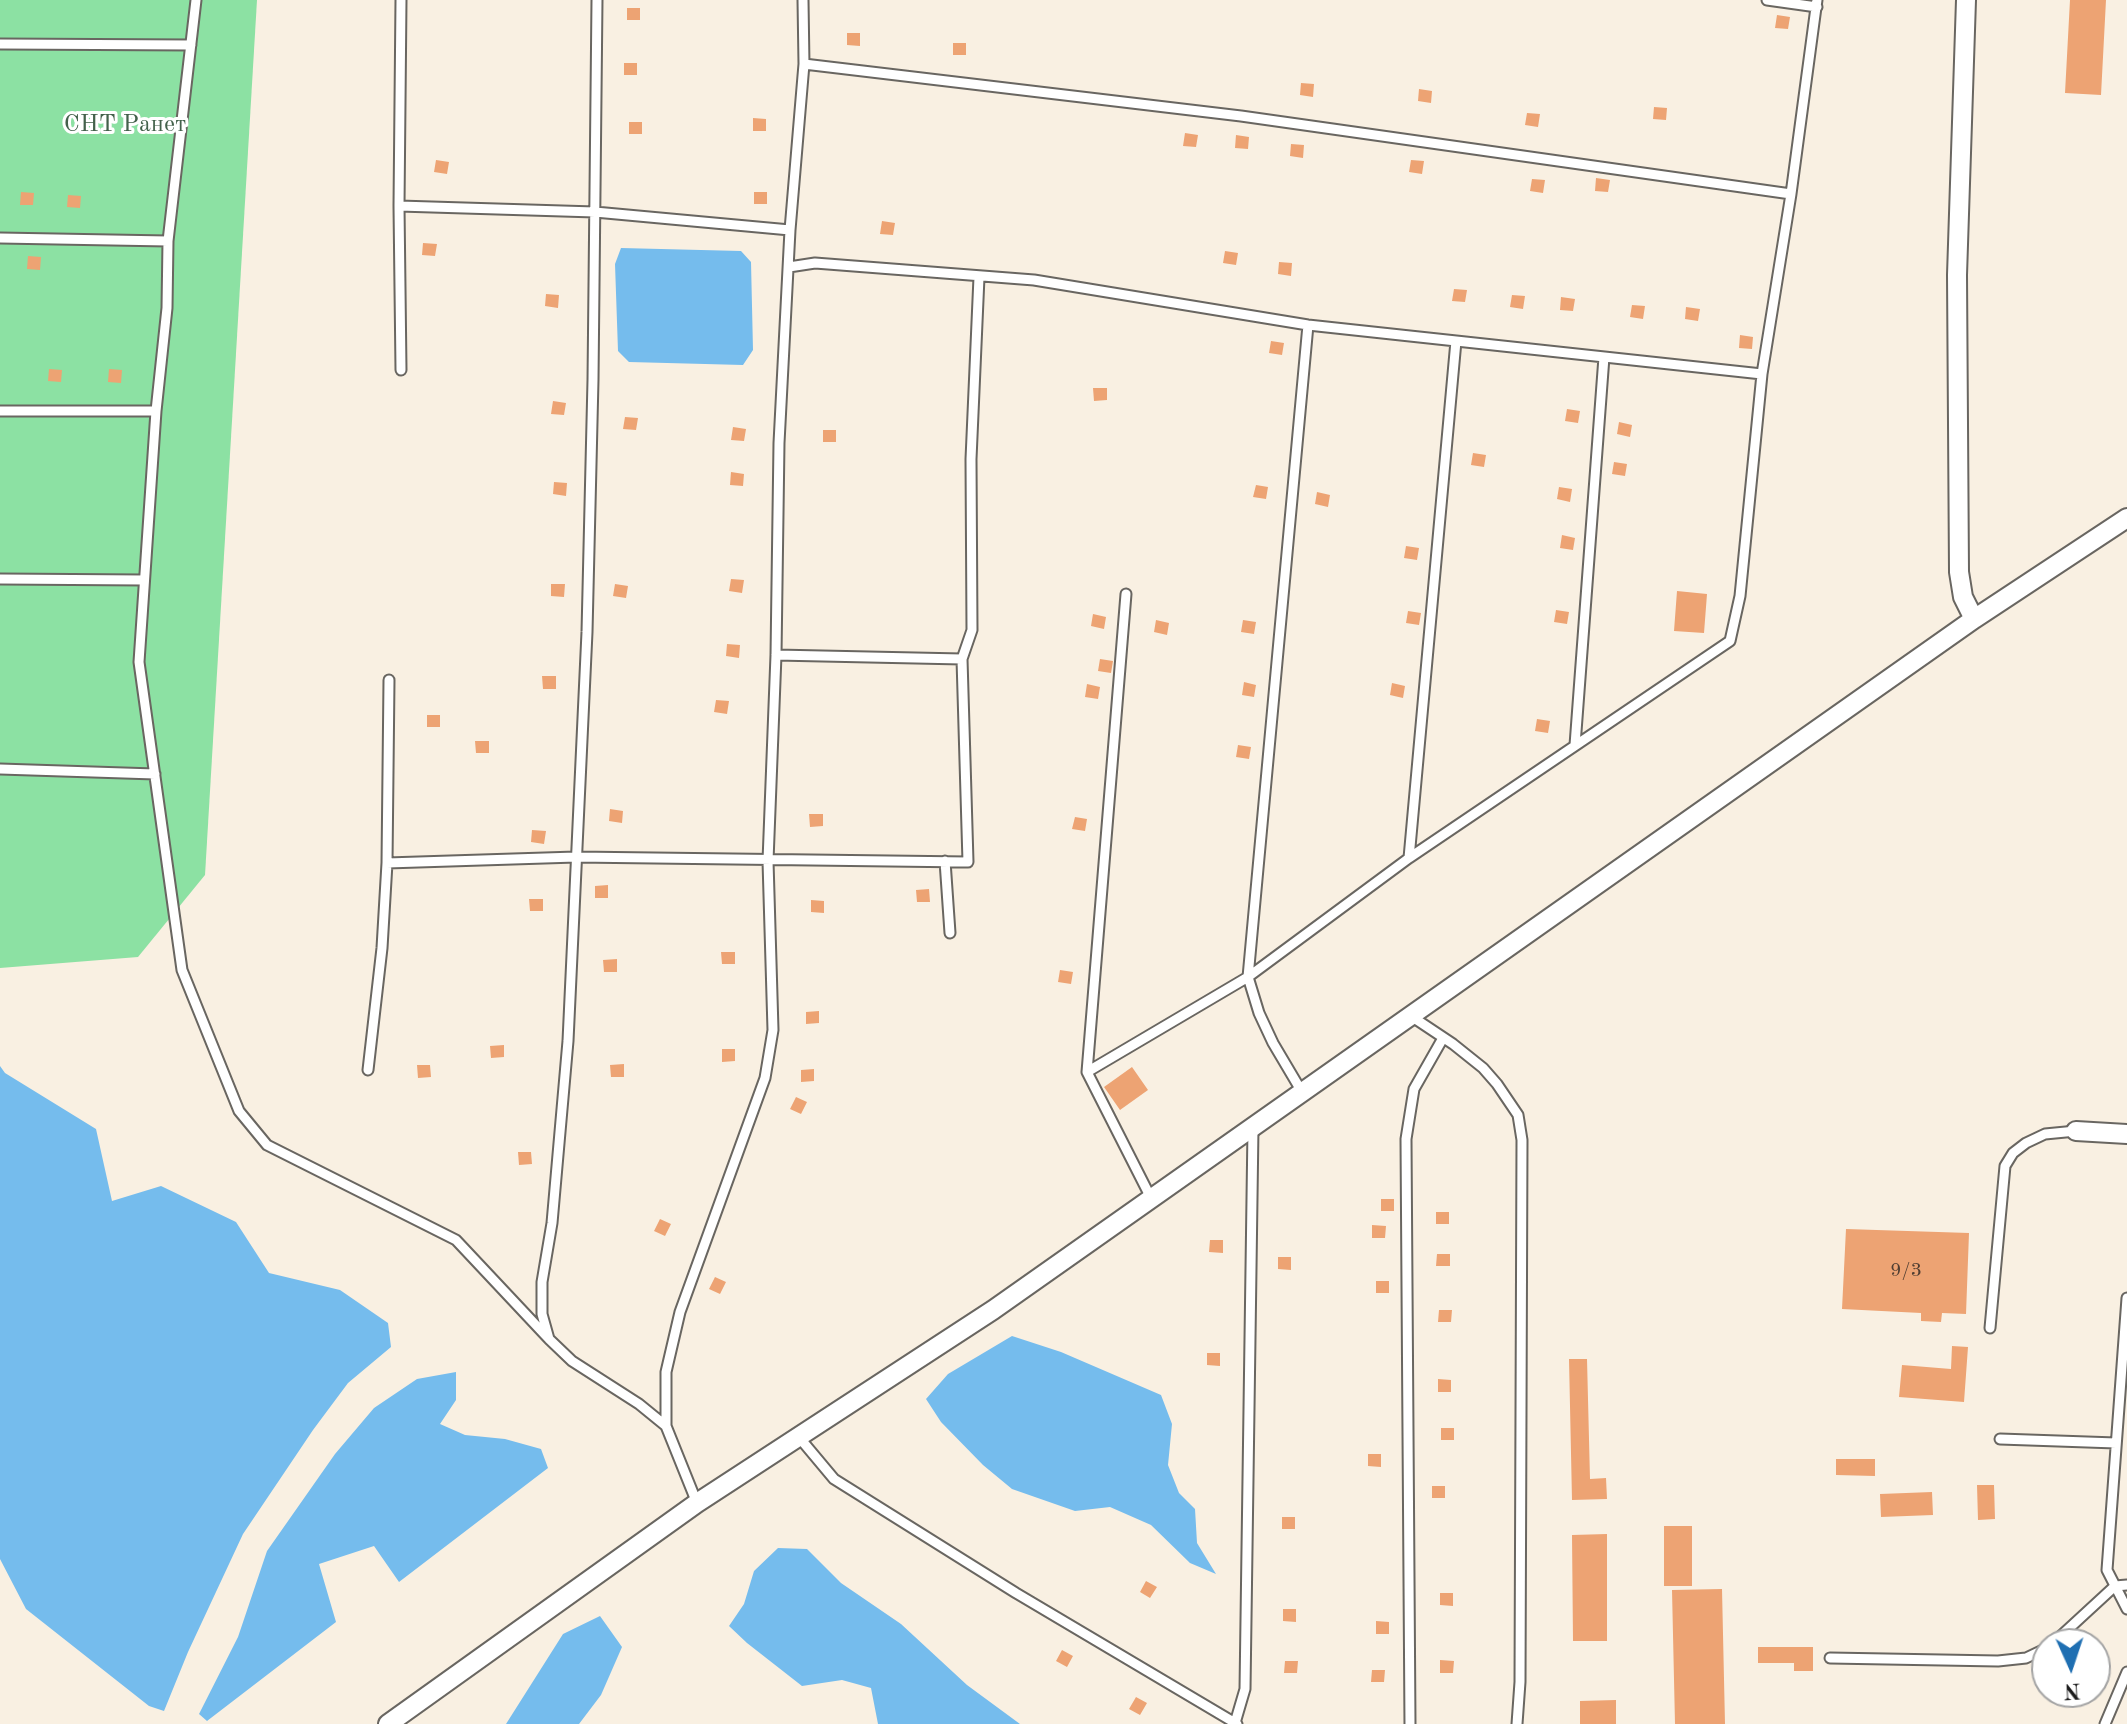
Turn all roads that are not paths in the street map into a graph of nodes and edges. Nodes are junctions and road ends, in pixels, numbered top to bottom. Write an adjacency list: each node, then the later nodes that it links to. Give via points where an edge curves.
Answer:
1 (196, 0): 9 (lane)
2 (401, 0): 12 (lane)
3 (597, 0): 13 (lane)
4 (803, 0): 10 (lane)
5 (1767, 0): 7 (lane)
6 (1966, 0): 30 (street, via 1957,275 1959,572)
7 (1817, 4): 11 (lane)
8 (0, 44): 9 (lane)
9 (191, 45): 16 (lane)
10 (804, 64): 11 (lane, via 1241,116); 14 (lane)
11 (1791, 194): 23 (lane)
12 (399, 206): 13 (lane); 22 (lane)
13 (595, 212): 14 (lane); 37 (lane, via 587,632)
14 (790, 230): 17 (lane)
15 (0, 238): 16 (lane)
16 (168, 241): 25 (lane)
17 (789, 267): 18 (lane, via 815,263); 31 (lane, via 779,443)
18 (979, 277): 19 (lane, via 1034,280); 32 (lane, via 971,459 972,630)
19 (1308, 325): 20 (lane); 43 (lane)
20 (1456, 341): 21 (lane); 38 (lane)
21 (1604, 357): 23 (lane); 34 (lane)
22 (401, 370)
23 (1762, 374): 34 (lane, via 1740,596 1730,641)
24 (0, 411): 25 (lane)
25 (156, 411): 28 (lane)
26 (2127, 518): 30 (street)
27 (0, 579): 28 (lane)
28 (144, 580): 36 (lane, via 139,662)
29 (1126, 594): 47 (lane)
30 (1974, 619): 44 (street)
31 (776, 655): 32 (lane); 39 (lane)
32 (962, 659): 40 (lane, via 968,862)
33 (389, 680): 41 (lane)
34 (1575, 745): 38 (lane)
35 (0, 769): 36 (lane)
36 (155, 774): 55 (lane, via 182,970 239,1111 267,1145 456,1240)
37 (576, 857): 39 (lane); 41 (lane); 55 (lane, via 568,1041 542,1282)
38 (1409, 858): 43 (lane)
39 (768, 861): 40 (lane); 56 (lane, via 773,1030 765,1078 680,1312 666,1372)
40 (945, 861): 42 (lane)
41 (387, 863): 46 (lane)
42 (950, 933)
43 (1248, 977): 47 (lane); 48 (lane, via 1273,1043)
44 (1411, 1016): 45 (lane); 48 (street)
45 (1443, 1038): 70 (lane, via 1414,1089 1406,1139); 71 (lane, via 1497,1084 1518,1115 1522,1140)
46 (368, 1070)
47 (1087, 1072): 52 (lane)
48 (1302, 1092): 49 (street)
49 (1253, 1126): 52 (street); 68 (lane, via 1245,1689)
50 (2076, 1131): 51 (street); 54 (lane, via 2045,1134 2026,1143 2005,1166)
51 (2127, 1134)
52 (1151, 1198): 57 (street, via 993,1310)
53 (2127, 1298): 59 (lane)
54 (1990, 1328)
55 (549, 1339): 56 (lane)
56 (666, 1426): 60 (lane)
57 (798, 1436): 60 (street); 68 (lane, via 834,1479)
58 (2000, 1439): 59 (lane)
59 (2116, 1443): 62 (lane, via 2107,1570)
60 (697, 1503): 69 (street)
61 (2127, 1585): 62 (lane)
62 (2115, 1586): 63 (lane); 64 (lane)
63 (2127, 1609)
64 (2069, 1628)
65 (2031, 1656): 66 (lane, via 1998,1661)
66 (1830, 1658)
67 (2127, 1672): 72 (lane)
68 (1236, 1723)
69 (388, 1724)
70 (1410, 1724)
71 (1517, 1724)
72 (2105, 1724)

